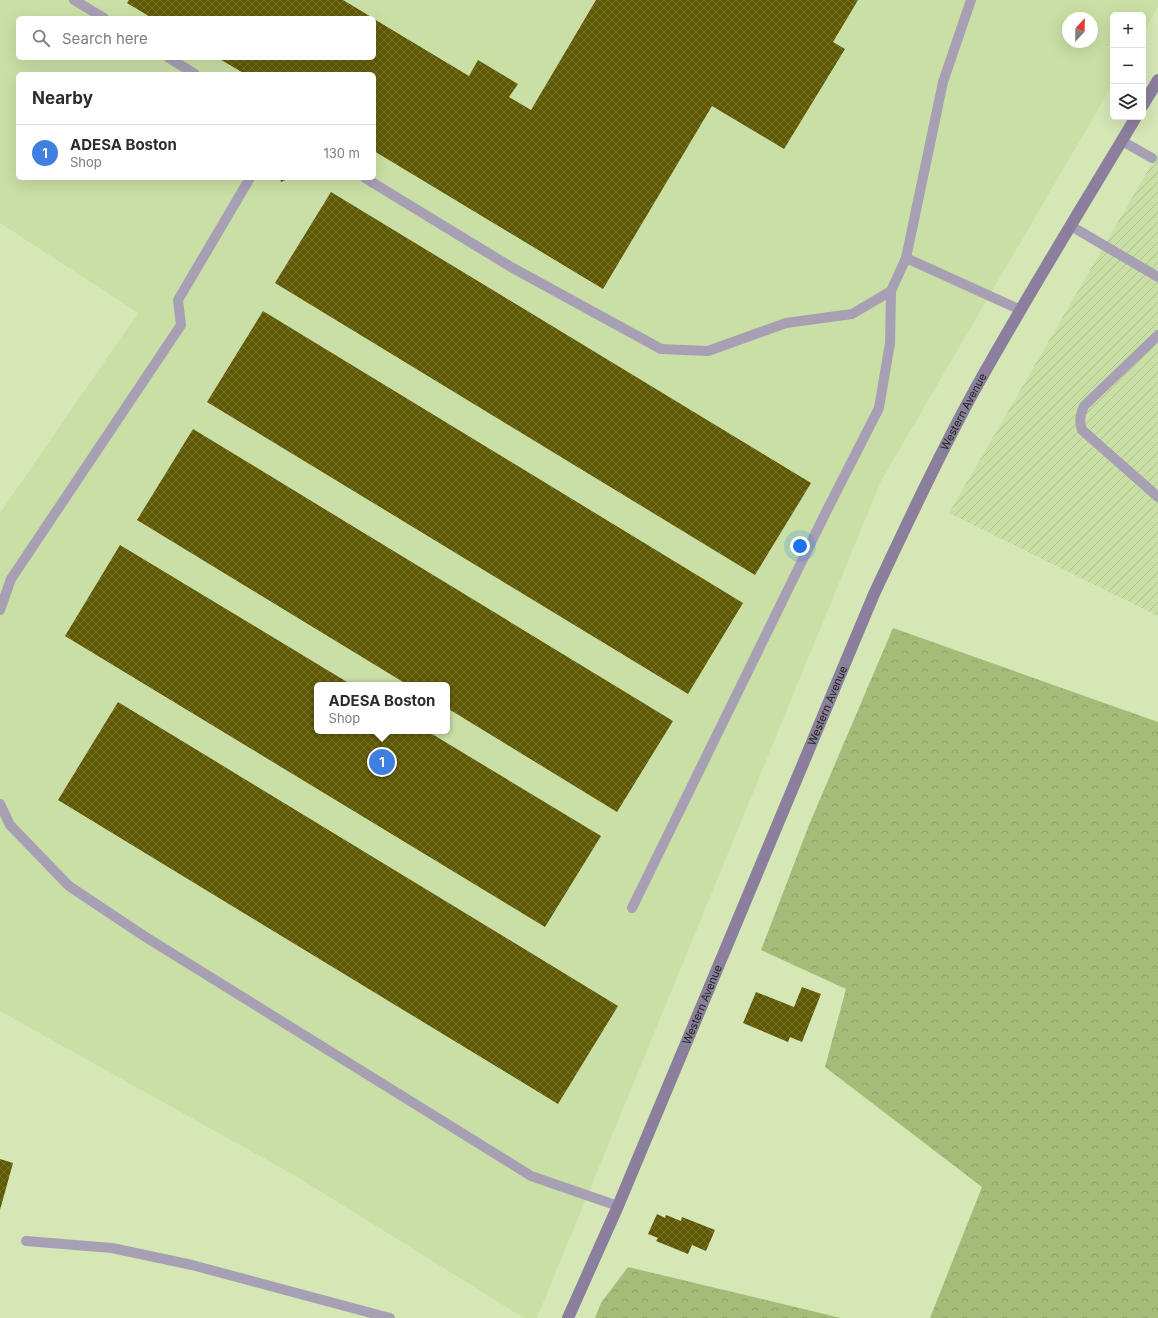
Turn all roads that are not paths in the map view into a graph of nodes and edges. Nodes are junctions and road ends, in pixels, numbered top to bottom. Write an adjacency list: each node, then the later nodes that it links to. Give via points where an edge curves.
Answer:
1 (74, 0): 3 (lane)
2 (971, 0): 14 (lane, via 943,82)
3 (101, 16)
4 (172, 60): 5 (lane)
5 (192, 72)
6 (1157, 84): 7 (street)
7 (1146, 100)
8 (1134, 120): 9 (street, Western Avenue)
9 (1122, 141): 10 (lane); 13 (street, Western Avenue)
10 (1152, 158)
11 (249, 180): 20 (lane, via 178,300 181,325 11,579)
12 (368, 180): 16 (lane, via 511,267 661,349 708,351 786,323 852,314)
13 (1071, 226): 15 (lane); 17 (street, Western Avenue)
14 (906, 258): 16 (lane); 17 (lane)
15 (1158, 277)
16 (891, 291): 22 (lane, via 890,343 880,408 826,512)
17 (1020, 310): 23 (street, Western Avenue, via 944,448 874,594)
18 (1158, 335): 19 (lane, via 1084,406 1080,416 1082,430)
19 (1158, 497)
20 (0, 610)
21 (0, 804): 23 (lane, via 10,824 69,886 144,936 531,1176)
22 (632, 908)
23 (618, 1206): 26 (street, Western Avenue)
24 (26, 1241): 25 (lane, via 112,1248 184,1263)
25 (390, 1318)
26 (568, 1318)

